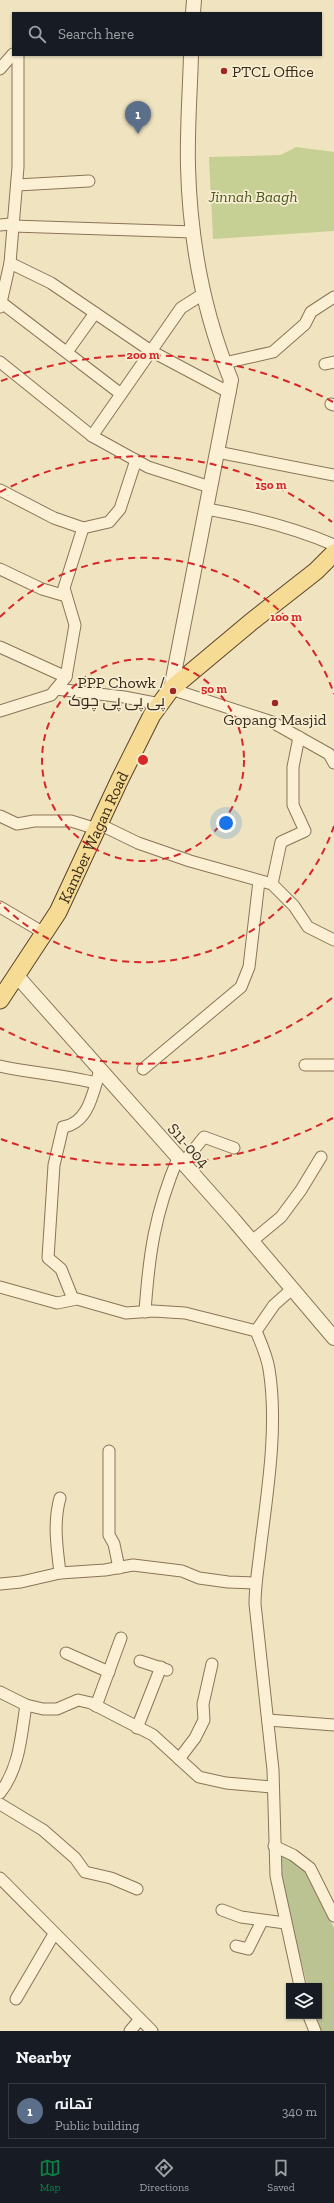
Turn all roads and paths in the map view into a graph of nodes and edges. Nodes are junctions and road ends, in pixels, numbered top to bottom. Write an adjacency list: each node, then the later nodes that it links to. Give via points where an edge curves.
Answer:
1 (194, 0): 2 (street)
2 (194, 12)
3 (12, 55): 6 (street)
4 (18, 56): 8 (street)
5 (191, 56): 11 (street, via 188,167)
6 (0, 68)
7 (89, 181): 8 (street)
8 (17, 185): 10 (street)
9 (0, 225): 10 (street)
10 (14, 226): 11 (street); 12 (street)
11 (194, 232): 14 (street, via 198,274)
12 (10, 263): 13 (street); 17 (street, via 51,283)
13 (3, 279): 16 (street)
14 (203, 294): 18 (street, via 181,308); 21 (street)
15 (334, 297): 21 (street, via 311,312 305,324 273,352)
16 (1, 305): 19 (street)
17 (95, 313): 18 (street); 19 (street)
18 (151, 351): 22 (street); 23 (street)
19 (67, 352): 23 (street)
20 (0, 362): 24 (street)
21 (224, 363): 22 (street, via 231,380)
22 (230, 393): 25 (street)
23 (121, 394): 24 (street)
24 (92, 436): 26 (street)
25 (217, 452): 27 (street); 28 (street)
26 (136, 460): 28 (street, via 148,467); 31 (street, via 120,509 109,522)
27 (334, 475)
28 (210, 487): 30 (street)
29 (0, 490): 31 (street, via 54,518)
30 (207, 509): 32 (street, via 303,531); 38 (street)
31 (83, 528): 34 (street, via 64,588)
32 (333, 553): 38 (main road, Kamber Wagan Road, via 316,570)
33 (0, 569): 34 (street, via 42,589)
34 (66, 596): 36 (street, via 75,625)
35 (0, 647): 36 (street)
36 (66, 677): 37 (street)
37 (56, 689): 39 (street); 40 (street, via 51,695)
38 (171, 689): 39 (main road, Kamber Wagan Road); 41 (street, via 272,722)
39 (160, 704): 44 (main road, Kamber Wagan Road, via 152,715)
40 (0, 711)
41 (299, 737): 42 (street, via 329,754); 46 (street, via 293,767 293,805 305,831 281,842)
42 (334, 763)
43 (0, 816): 44 (street, via 17,824 34,821 71,821)
44 (98, 826): 45 (street, via 138,843); 48 (main road, Kamber Wagan Road, via 58,912)
45 (259, 881): 46 (street); 55 (street, via 249,967 241,987)
46 (272, 884): 49 (street, via 294,906 308,927)
47 (0, 907): 48 (street)
48 (44, 933): 50 (main road, Kamber Wagan Road)
49 (334, 940)
50 (17, 976): 51 (main road, Kamber Wagan Road); 56 (street, S11-004)
51 (0, 1000)
52 (305, 1065): 53 (street)
53 (334, 1065)
54 (0, 1066): 56 (street, via 27,1072)
55 (143, 1069)
56 (98, 1076): 59 (street, S11-004); 63 (street, via 82,1118 71,1126 63,1127 54,1165 48,1258 61,1269)
57 (234, 1148): 59 (street, via 204,1137)
58 (321, 1157): 60 (street, via 281,1216)
59 (181, 1161): 60 (street, S11-004); 64 (street, via 164,1192 154,1228)
60 (252, 1241): 62 (street, S11-004)
61 (0, 1287): 63 (street, via 57,1303)
62 (292, 1289): 65 (street, via 274,1305); 66 (street, S11-004)
63 (73, 1299): 64 (street, via 126,1313)
64 (145, 1312): 65 (street, via 185,1313)
65 (256, 1331): 71 (street, via 269,1367 273,1395 269,1467)
66 (334, 1338)
67 (109, 1451): 69 (street, via 109,1535 114,1544)
68 (60, 1498): 70 (street, via 56,1511 56,1534)
69 (119, 1568): 70 (street); 71 (street, via 133,1565 182,1571 199,1578)
70 (60, 1573): 72 (street)
71 (255, 1583): 81 (street)
72 (0, 1584)
73 (121, 1638): 77 (street)
74 (66, 1653): 77 (street)
75 (140, 1660): 83 (street, via 164,1668)
76 (212, 1664): 84 (street, via 203,1704 204,1720 195,1738)
77 (109, 1672): 80 (street)
78 (0, 1692): 79 (street)
79 (26, 1705): 80 (street, via 57,1709 78,1700); 86 (street, via 16,1764 10,1781)
80 (96, 1706): 83 (street)
81 (268, 1720): 82 (street); 85 (street)
82 (334, 1725)
83 (137, 1728): 84 (street, via 153,1735)
84 (179, 1759): 85 (street, via 199,1777 226,1783)
85 (272, 1787): 88 (street, via 275,1807)
86 (0, 1793)
87 (0, 1804): 90 (street, via 44,1830 75,1858 85,1872 111,1878)
88 (274, 1846): 92 (street, via 293,1855 310,1868); 94 (street, via 276,1876)
89 (0, 1878): 95 (street)
90 (137, 1889)
91 (222, 1910): 93 (street)
92 (334, 1916)
93 (262, 1921): 94 (street); 96 (street, via 248,1949)
94 (285, 1923): 97 (street)
95 (54, 1934): 98 (street); 99 (street)
96 (236, 1946)
97 (299, 1983)
98 (16, 1999)
99 (140, 2019): 101 (street); 102 (street)
100 (310, 2019): 103 (street)
101 (130, 2031)
102 (152, 2031)
103 (314, 2031)

